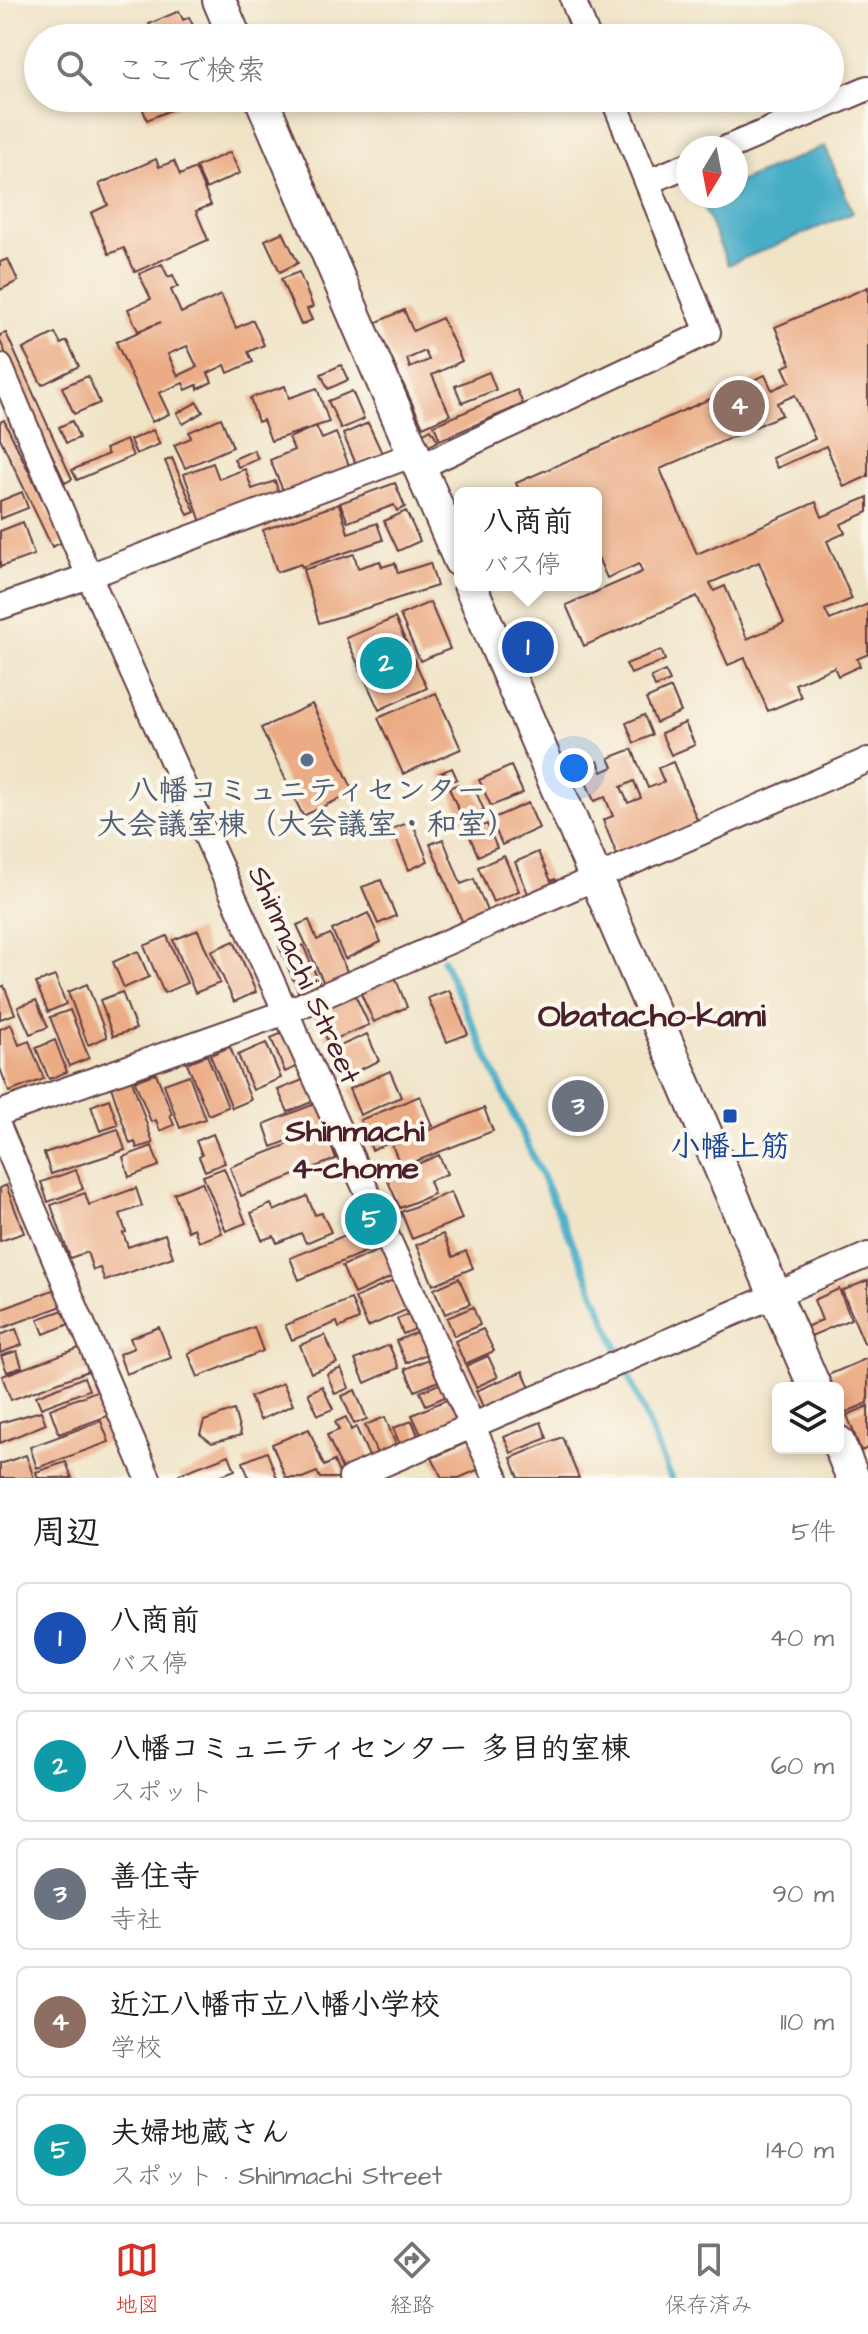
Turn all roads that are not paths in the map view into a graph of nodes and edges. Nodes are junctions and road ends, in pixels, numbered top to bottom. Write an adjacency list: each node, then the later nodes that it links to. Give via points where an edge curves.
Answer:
1 (219, 0): 3 (street)
2 (573, 0): 4 (street)
3 (229, 24)
4 (582, 24)
5 (868, 88): 6 (street)
6 (844, 98)
7 (267, 112): 14 (street)
8 (619, 112): 12 (street)
9 (812, 112): 10 (street)
10 (748, 139)
11 (676, 170): 12 (street)
12 (647, 182): 14 (street, via 708,332)
13 (0, 366): 16 (street, Shinmachi Street)
14 (417, 461): 15 (street); 16 (street)
15 (454, 547)
16 (89, 576): 18 (street); 21 (street, Shinmachi Street)
17 (473, 591): 20 (street)
18 (0, 607)
19 (868, 760): 20 (street)
20 (596, 878): 21 (street); 25 (street)
21 (286, 1012): 22 (street); 27 (street, Shinmachi Street)
22 (0, 1113)
23 (0, 1130): 29 (street)
24 (868, 1255): 25 (street)
25 (775, 1295): 26 (street); 27 (street)
26 (812, 1382)
27 (472, 1426): 30 (street); 31 (street, Shinmachi Street)
28 (843, 1454): 32 (street)
29 (148, 1478)
30 (351, 1478)
31 (496, 1478)
32 (853, 1478)

